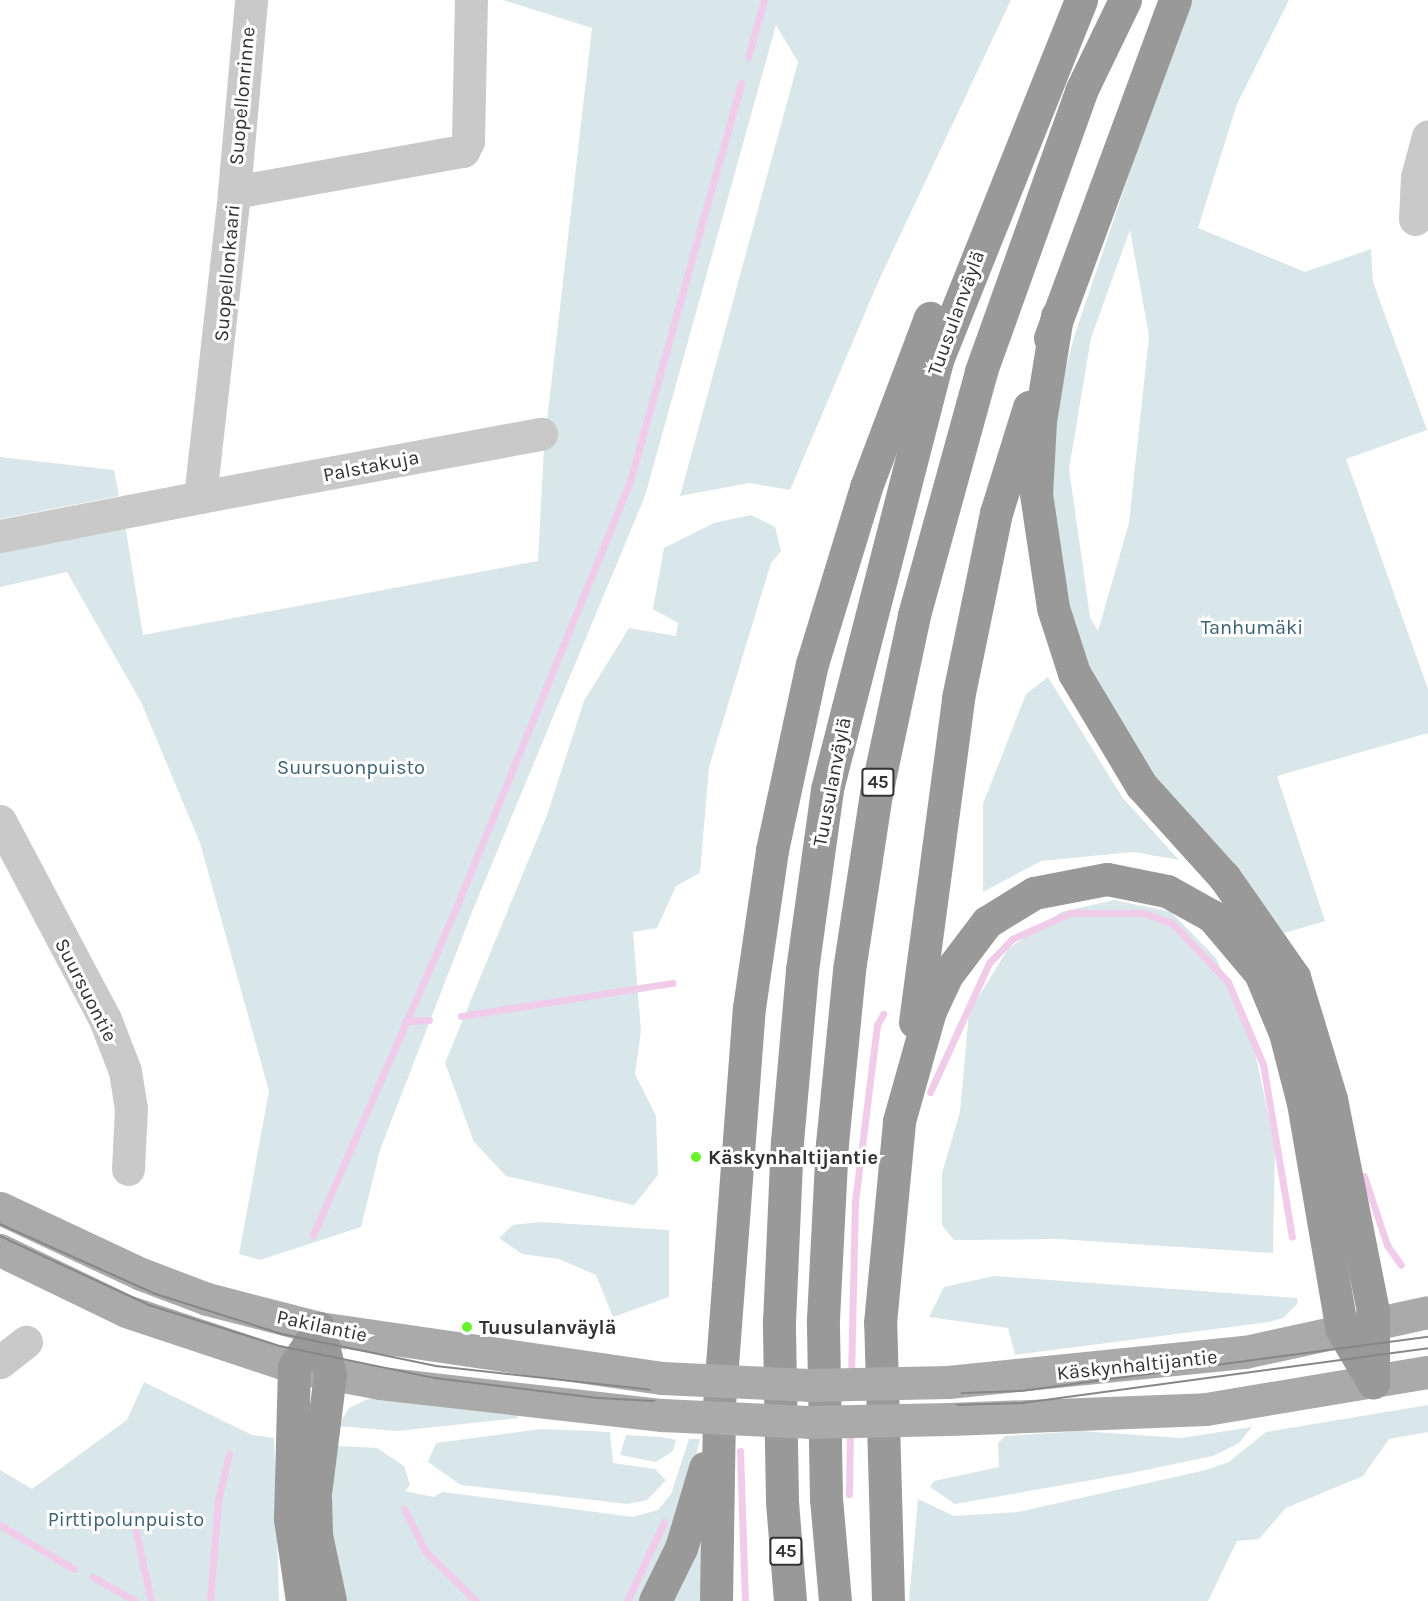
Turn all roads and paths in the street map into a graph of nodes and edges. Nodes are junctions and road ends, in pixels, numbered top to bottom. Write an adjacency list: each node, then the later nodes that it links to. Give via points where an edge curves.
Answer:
1 (251, 0): 8 (street, Suopellonrinne)
2 (471, 0): 8 (street, Suopellonkaari, via 468,141 463,151)
3 (1081, 0): 6 (highway, Tuusulanväylä / 45)
4 (1125, 0): 36 (highway, 45, via 1081,91 981,371 915,615 876,794 849,970 831,1168 824,1319 826,1499)
5 (1175, 0): 10 (highway)
6 (1047, 76): 30 (highway, via 968,223 866,487 812,664 772,850 749,1008); 35 (highway, Tuusulanväylä / 45, via 937,360 827,789 802,970 786,1164 779,1322 782,1501)
7 (1428, 136): 9 (street, via 1417,177)
8 (234, 192): 12 (street, Suopellonkaari)
9 (1415, 219)
10 (1057, 316): 15 (highway, via 996,513 958,698 926,907); 20 (highway, via 1040,421 1036,494 1053,608 1074,673 1141,785 1226,878 1294,977 1331,1099)
11 (541, 434): 12 (street, Palstakuja)
12 (200, 497): 13 (street)
13 (0, 536)
14 (0, 821): 16 (street, Suursuontie, via 105,1019 125,1071 131,1108)
15 (910, 1074): 22 (highway, via 946,976 987,922 1015,903 1056,885 1107,879 1137,882 1190,901 1235,939 1260,973 1285,1033 1304,1103); 37 (highway, via 892,1171 880,1323)
16 (128, 1169)
17 (0, 1208): 21 (main road, Pakilantie, via 152,1278)
18 (0, 1250): 25 (main road, via 126,1311)
19 (1428, 1312): 20 (main road, Käskynhaltijantie)
20 (1375, 1322): 22 (main road, Käskynhaltijantie); 29 (highway)
21 (319, 1328): 25 (highway); 27 (highway); 28 (main road, Pakilantie)
22 (1342, 1330): 28 (main road, Käskynhaltijantie, bridge, via 1176,1361 948,1382 808,1385); 29 (highway)
23 (26, 1342): 24 (street)
24 (0, 1362)
25 (294, 1366): 27 (main road); 31 (highway, via 291,1519)
26 (1428, 1372): 29 (main road, Käskynhaltijantie)
27 (330, 1374): 29 (main road, Käskynhaltijantie, bridge, via 662,1415 808,1422 1186,1411); 32 (highway, via 315,1496 319,1566)
28 (662, 1378)
29 (1372, 1382)
30 (719, 1405): 33 (highway, via 698,1500); 34 (highway)
31 (302, 1601)
32 (330, 1601)
33 (655, 1601)
34 (716, 1601)
35 (790, 1601)
36 (835, 1601)
37 (888, 1601)

